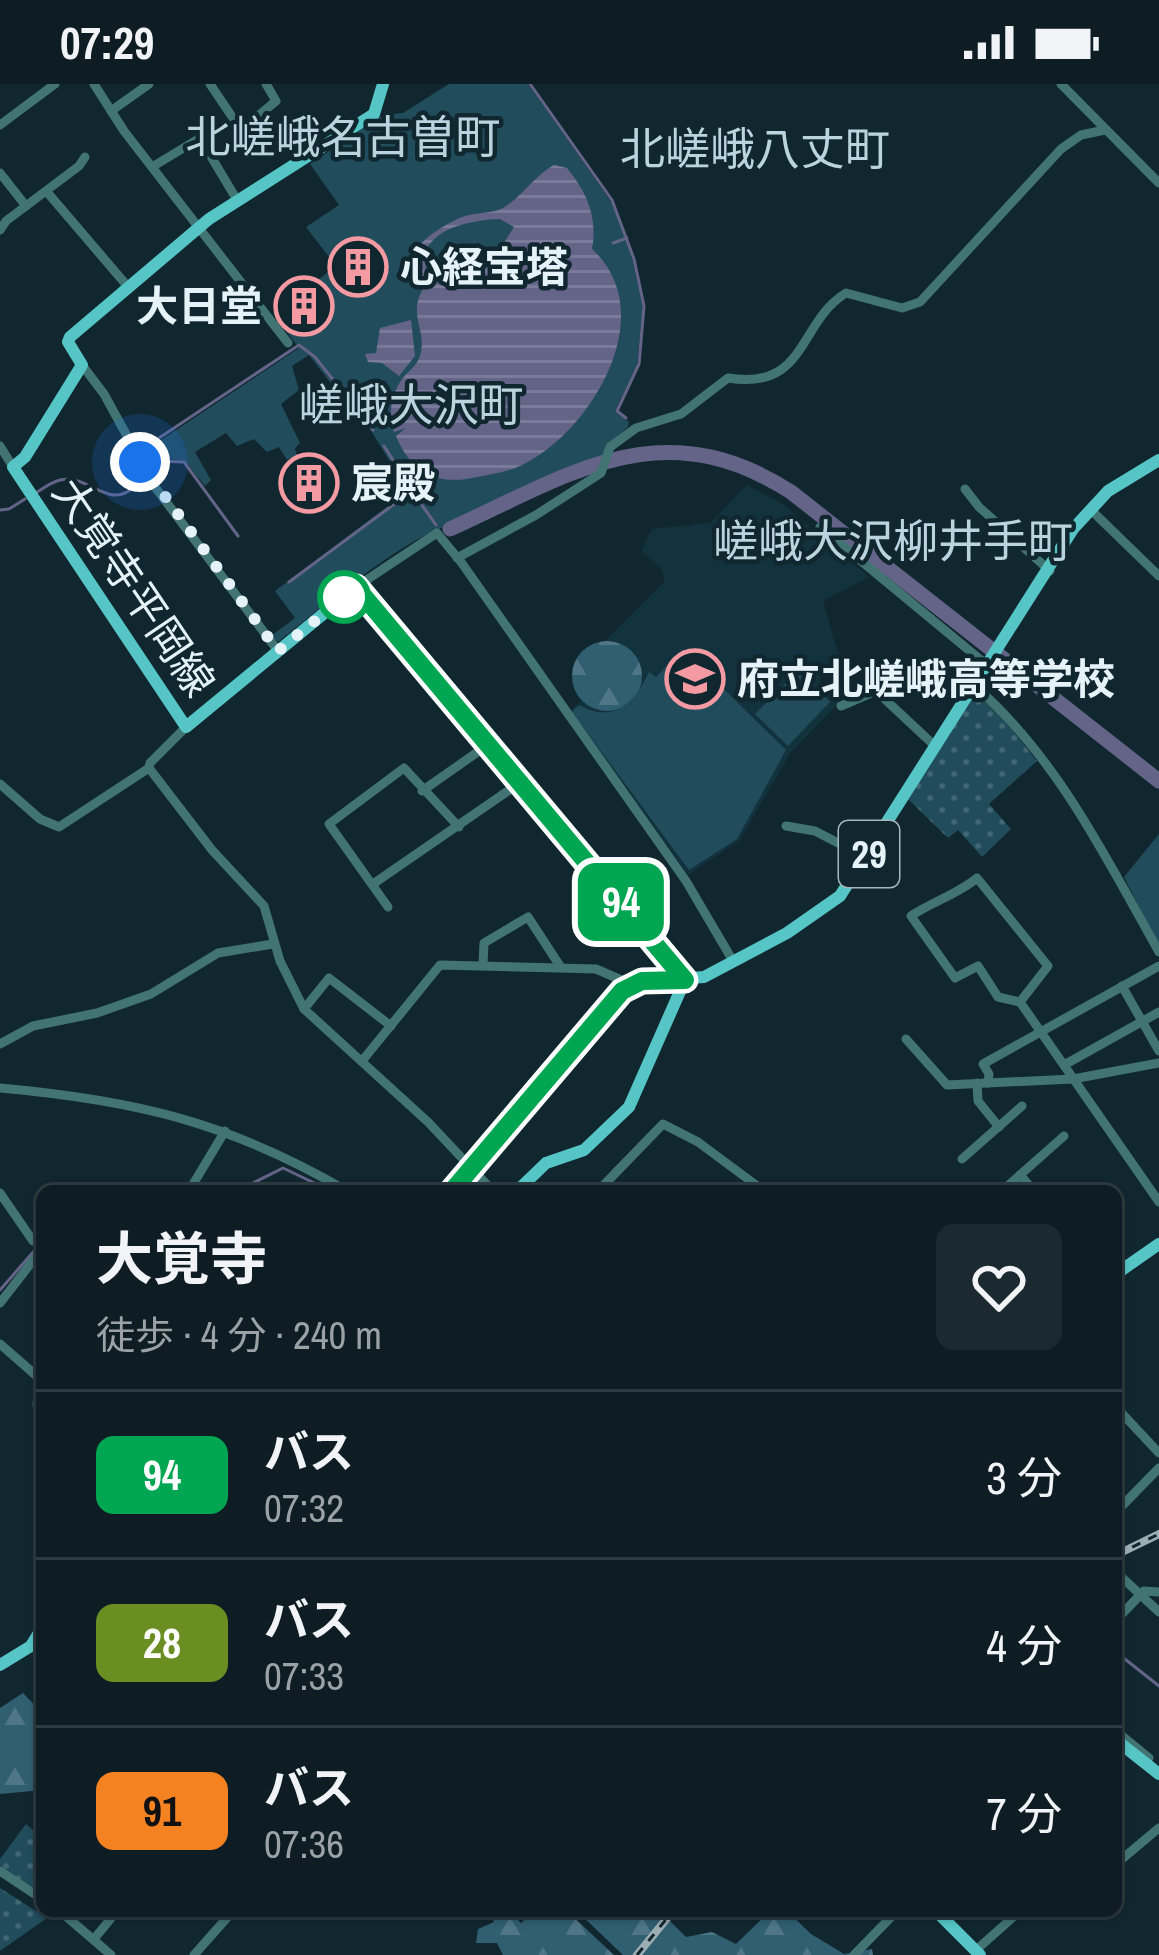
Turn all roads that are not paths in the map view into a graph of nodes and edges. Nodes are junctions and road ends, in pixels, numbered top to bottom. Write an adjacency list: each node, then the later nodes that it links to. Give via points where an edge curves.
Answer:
1 (55, 84): 9 (street)
2 (94, 84): 8 (street)
3 (149, 84): 8 (street)
4 (210, 84): 5 (street, via 241,130 276,101)
5 (266, 84)
6 (383, 84): 16 (main road, 大覚寺平岡線, via 374,114)
7 (1061, 84): 10 (street)
8 (111, 111): 12 (street)
9 (0, 125)
10 (1106, 130): 14 (street); 29 (street, via 1061,149 920,302 902,308 846,293 775,374 728,378 681,414 636,428 536,515)
11 (85, 157): 15 (street)
12 (152, 167): 16 (street, via 200,138); 18 (street)
13 (0, 173): 17 (street)
14 (1159, 183)
15 (47, 191): 17 (street); 20 (street)
16 (237, 200): 18 (main road, 大覚寺平岡線)
17 (26, 206): 19 (street)
18 (198, 227): 20 (main road, 大覚寺平岡線); 21 (street)
19 (0, 230)
20 (129, 288): 22 (main road, 大覚寺平岡線, via 70,337)
21 (288, 343)
22 (82, 365): 25 (main road, 大覚寺平岡線); 33 (street, via 155,487)
23 (0, 446): 25 (street)
24 (1159, 460): 27 (main road, 29)
25 (13, 467): 39 (main road, 大覚寺平岡線)
26 (965, 489): 30 (street)
27 (1090, 509): 30 (main road, 29); 31 (street)
28 (820, 527): 34 (street)
29 (457, 558): 32 (street, via 437,533); 53 (street)
30 (1050, 571): 34 (main road, 29)
31 (1159, 576)
32 (356, 587): 33 (main road, 大覚寺平岡線); 40 (main road)
33 (278, 651): 39 (main road, 大覚寺平岡線)
34 (993, 659): 35 (main road, 29)
35 (976, 687): 41 (main road, 29); 52 (street, via 1009,717 1081,813)
36 (875, 690): 37 (street, via 906,678); 38 (street); 41 (street)
37 (922, 691)
38 (841, 706)
39 (186, 727): 42 (street)
40 (489, 744): 43 (main road); 45 (street)
41 (937, 747): 48 (main road, 29)
42 (149, 768): 44 (street, via 59,827); 51 (street, via 263,906)
43 (521, 782): 47 (street); 57 (main road)
44 (0, 784)
45 (422, 791): 47 (street); 49 (street, via 404,768 329,824)
46 (786, 826): 48 (street)
47 (459, 827): 49 (street)
48 (867, 857): 53 (main road, 29, via 827,908)
49 (373, 884): 50 (street)
50 (388, 907)
51 (273, 944): 61 (street); 67 (street, via 218,953 151,994 33,1026)
52 (1159, 952)
53 (734, 961): 57 (main road, 29)
54 (482, 965): 55 (street); 55 (street, via 484,943 528,917); 64 (street, via 440,965)
55 (560, 966): 58 (street, via 596,969)
56 (1159, 966): 59 (street)
57 (685, 980): 58 (main road, 29); 86 (main road, via 629,1107 584,1150 546,1163)
58 (633, 985): 80 (main road)
59 (1123, 986): 63 (street); 65 (street)
60 (1020, 1002): 60 (street, via 998,997 977,966 955,978 911,916 977,878 1048,966); 65 (street)
61 (304, 1009): 64 (street, via 329,978); 69 (street)
62 (1159, 1012): 63 (street)
63 (1142, 1022): 68 (street); 71 (street)
64 (391, 1026): 69 (street)
65 (1040, 1032): 71 (street); 73 (street, via 983,1064 989,1074)
66 (906, 1040): 73 (street, via 947,1085)
67 (0, 1044)
68 (1159, 1052)
69 (362, 1061): 80 (street)
70 (1159, 1063): 72 (street)
71 (1064, 1065): 72 (street)
72 (1073, 1078): 73 (street); 92 (street)
73 (982, 1083): 76 (street, via 978,1101)
74 (0, 1088): 77 (street, via 133,1104)
75 (1022, 1106): 76 (street)
76 (999, 1127): 79 (street)
77 (225, 1131): 82 (street); 83 (street)
78 (1064, 1136): 81 (street)
79 (962, 1160)
80 (470, 1169): 84 (main road); 85 (street)
81 (1020, 1174): 89 (street); 90 (street)
82 (193, 1185)
83 (336, 1185)
84 (457, 1185)
85 (487, 1185)
86 (523, 1185)
87 (604, 1185): 88 (street, via 663,1124)
88 (756, 1185)
89 (1008, 1185)
90 (1029, 1185)
91 (0, 1192): 93 (street)
92 (1159, 1202)
93 (36, 1243)
94 (1159, 1244): 96 (main road)
95 (36, 1249): 97 (street)
96 (1122, 1264)
97 (0, 1303)
98 (0, 1344): 99 (street)
99 (36, 1375)
100 (1122, 1413): 101 (street)
101 (1159, 1453)
102 (1159, 1468): 103 (street)
103 (1122, 1506)
104 (1122, 1578): 106 (street)
105 (1159, 1592): 106 (street)
106 (1140, 1595): 107 (street); 108 (street)
107 (1159, 1612)
108 (1122, 1614)
109 (36, 1642): 110 (main road)
110 (0, 1666)
111 (1122, 1748): 112 (main road)
112 (1159, 1774)
113 (1159, 1828): 114 (street)
114 (1122, 1859)
115 (0, 1870): 116 (street)
116 (36, 1895)
117 (67, 1917): 123 (street)
118 (112, 1917): 123 (street)
119 (228, 1917): 126 (street)
120 (891, 1917): 127 (street)
121 (949, 1917): 124 (main road)
122 (1014, 1917): 124 (street)
123 (94, 1939): 125 (street)
124 (978, 1953)
125 (111, 1955)
126 (194, 1955)
127 (854, 1955)

